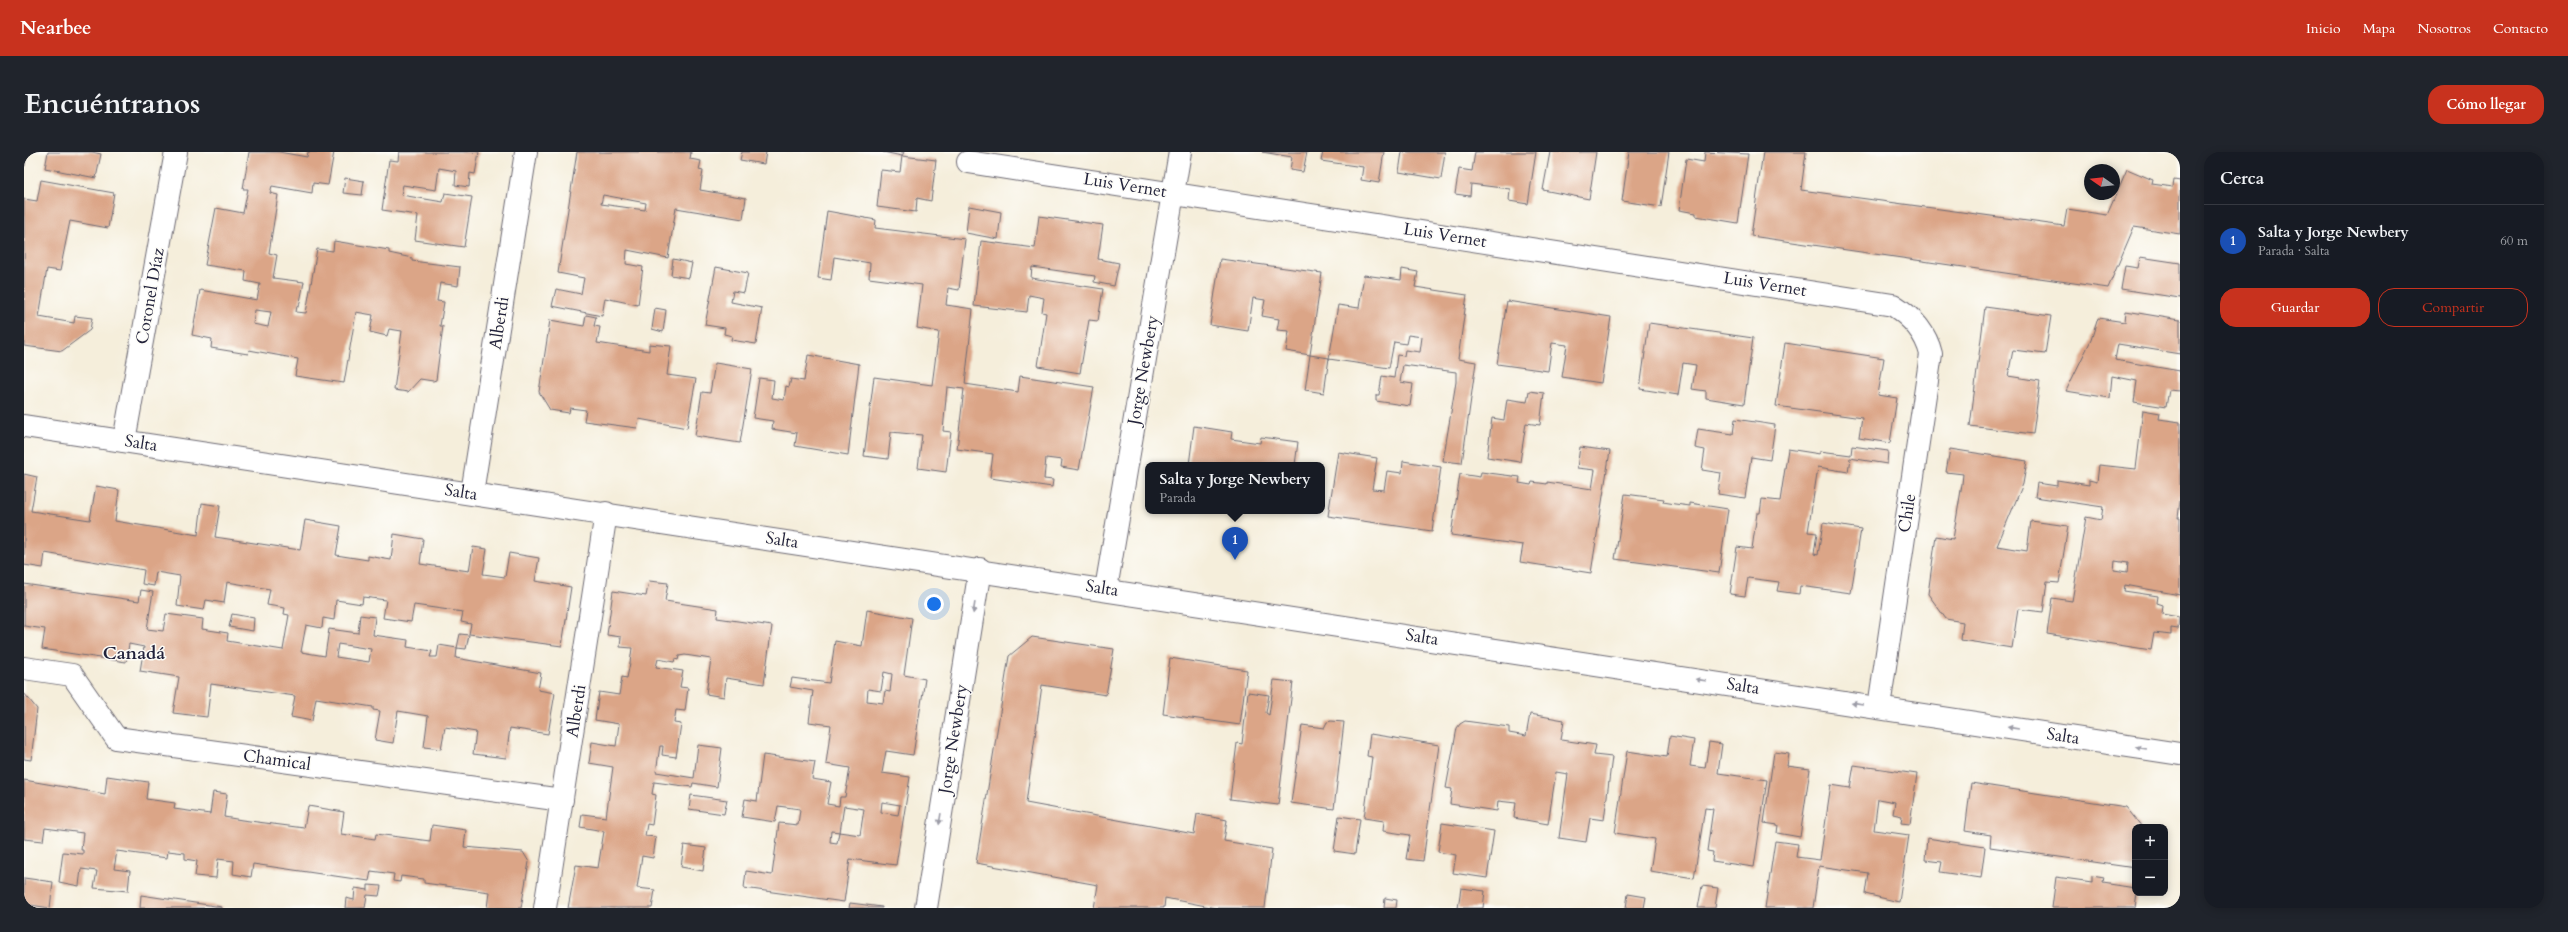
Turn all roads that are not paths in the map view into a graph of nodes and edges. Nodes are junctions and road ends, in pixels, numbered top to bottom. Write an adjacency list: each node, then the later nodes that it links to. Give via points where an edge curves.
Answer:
1 (176, 152): 8 (street, Coronel Díaz)
2 (526, 152): 9 (street, Alberdi)
3 (1180, 152): 5 (street, Jorge Newbery)
4 (968, 162): 5 (street, Luis Vernet)
5 (1173, 193): 6 (street, Luis Vernet, via 1891,304); 12 (street, Jorge Newbery)
6 (1915, 323): 14 (street, Chile, via 1926,339 1931,354)
7 (24, 426): 8 (street, Salta)
8 (124, 441): 9 (street, Salta)
9 (472, 493): 10 (street, Salta)
10 (606, 513): 11 (street, Salta); 16 (street, Alberdi)
11 (980, 569): 12 (street, Salta); 18 (street, Jorge Newbery, one-way to 18)
12 (1106, 589): 14 (street, Salta, one-way to 12)
13 (24, 668): 16 (street, Chamical, via 72,675 116,738)
14 (1878, 707): 15 (street, Salta, one-way to 14)
15 (2180, 754)
16 (562, 800): 17 (street, Alberdi)
17 (545, 908)
18 (926, 908)

